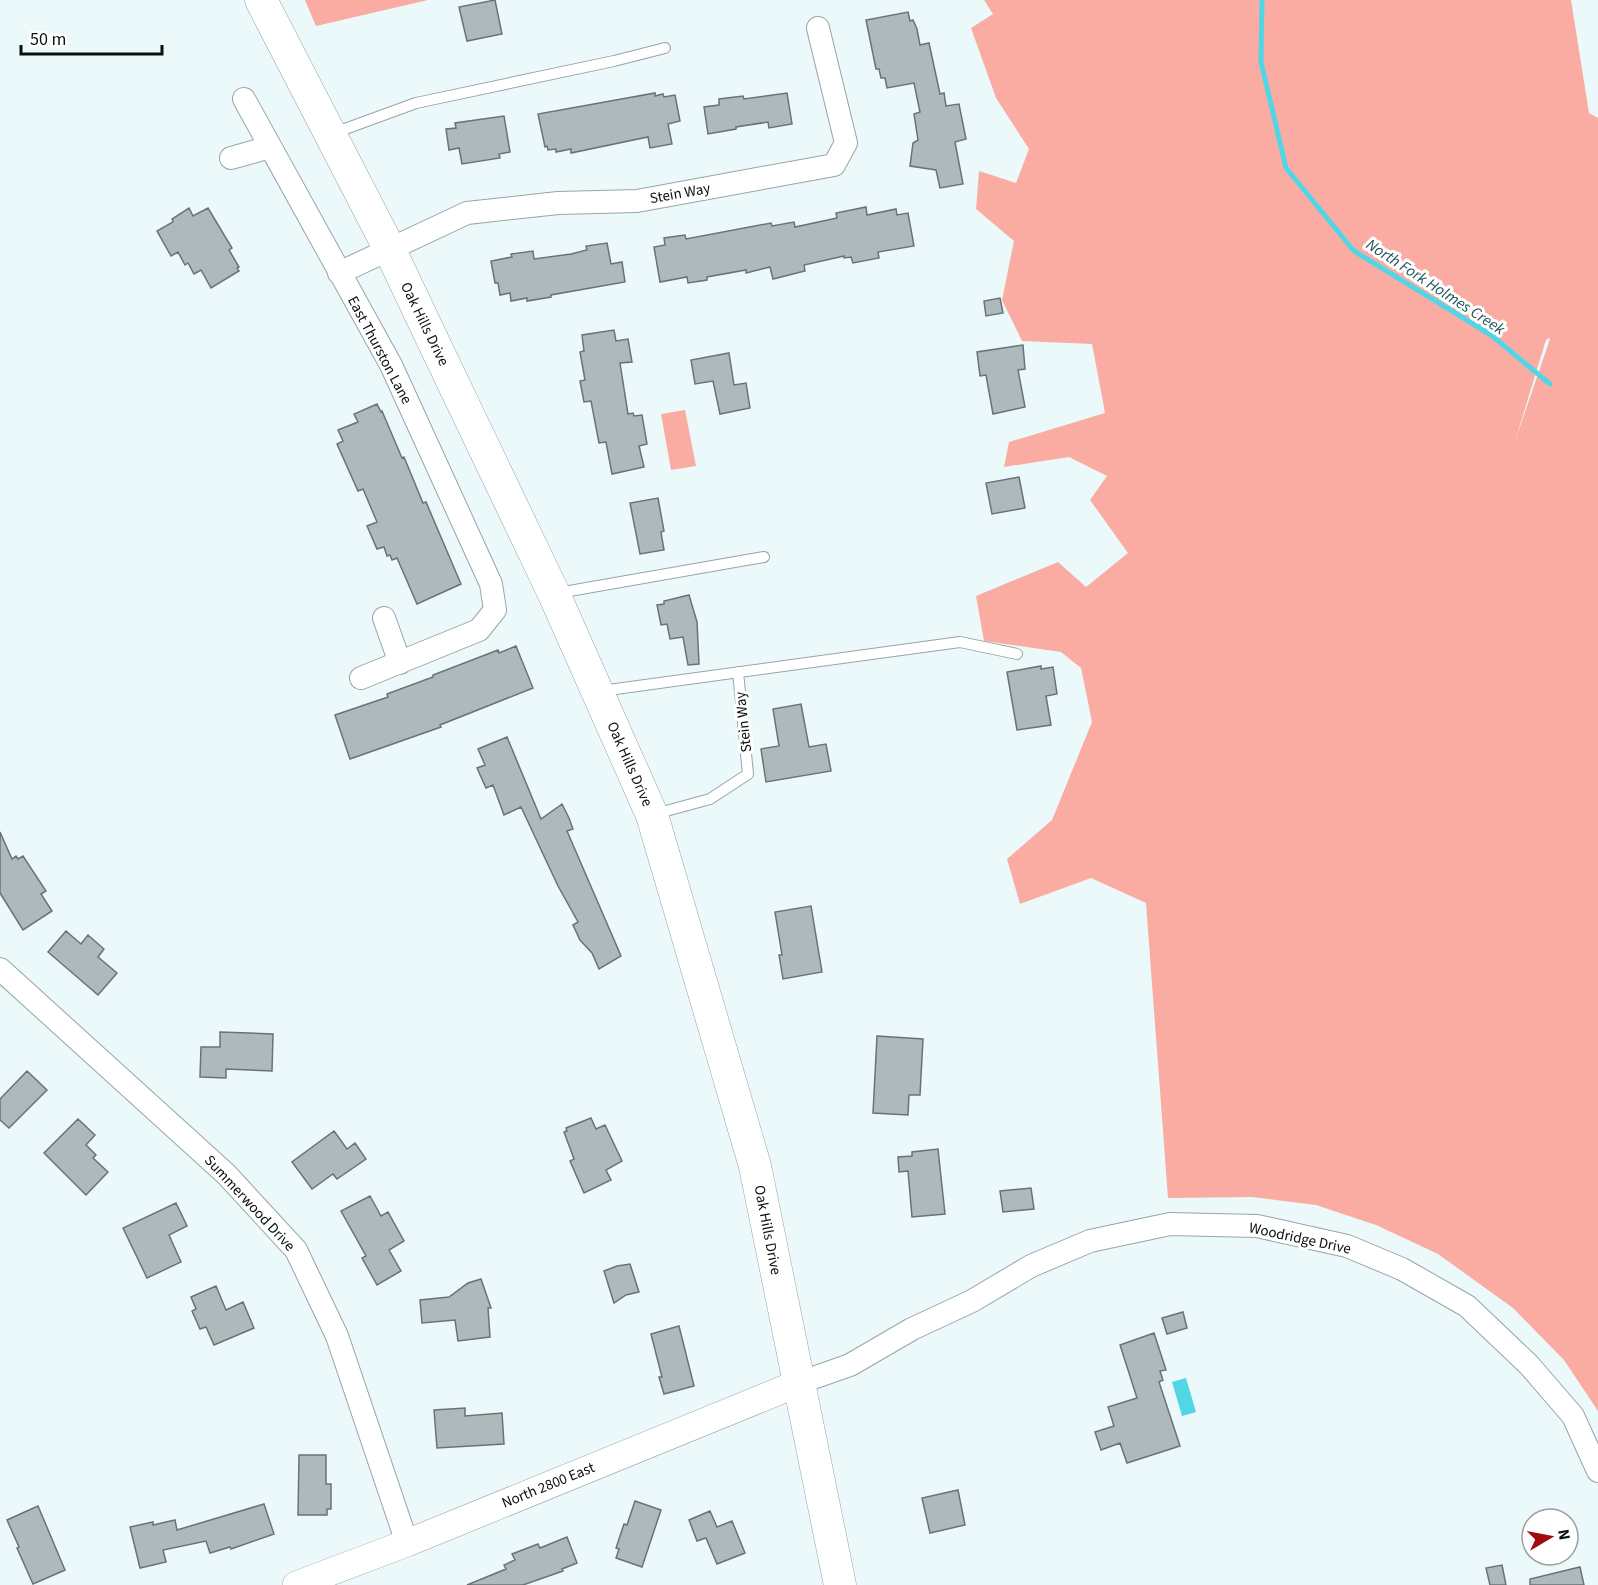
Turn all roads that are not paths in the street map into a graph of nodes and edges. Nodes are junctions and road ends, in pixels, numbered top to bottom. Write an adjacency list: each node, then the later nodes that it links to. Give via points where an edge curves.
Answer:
1 (261, 0): 5 (main road, Oak Hills Drive)
2 (818, 28): 8 (street, Stein Way, via 846,143 834,165 637,201 558,203 467,213)
3 (665, 48): 5 (lane, via 416,103)
4 (244, 99): 6 (street, East Thurston Lane)
5 (331, 134): 8 (main road, Oak Hills Drive)
6 (270, 147): 7 (street); 9 (street, East Thurston Lane)
7 (231, 158)
8 (389, 248): 9 (street); 11 (main road, Oak Hills Drive)
9 (339, 273): 14 (street, East Thurston Lane, via 391,365 491,584 495,610 479,630)
10 (764, 557): 11 (lane)
11 (554, 594): 17 (main road, Oak Hills Drive)
12 (384, 618): 14 (street)
13 (1017, 654): 15 (lane, via 960,642)
14 (400, 663): 16 (street)
15 (738, 672): 17 (lane); 18 (lane, Stein Way, via 748,774 710,799)
16 (361, 678)
17 (598, 692): 18 (main road, Oak Hills Drive)
18 (652, 814): 20 (main road, Oak Hills Drive, via 755,1166)
19 (5, 982): 22 (street, Summerwood Drive, via 226,1174 296,1250 337,1336)
20 (799, 1383): 21 (street, Woodridge Drive, via 850,1365 1031,1266 1090,1241 1170,1224 1257,1226 1347,1246 1402,1269 1467,1306 1529,1365 1573,1416); 22 (street, North 2800 East); 24 (main road, Oak Hills Drive)
21 (1598, 1471)
22 (406, 1542): 23 (street, North 2800 East)
23 (296, 1585)
24 (840, 1585)

